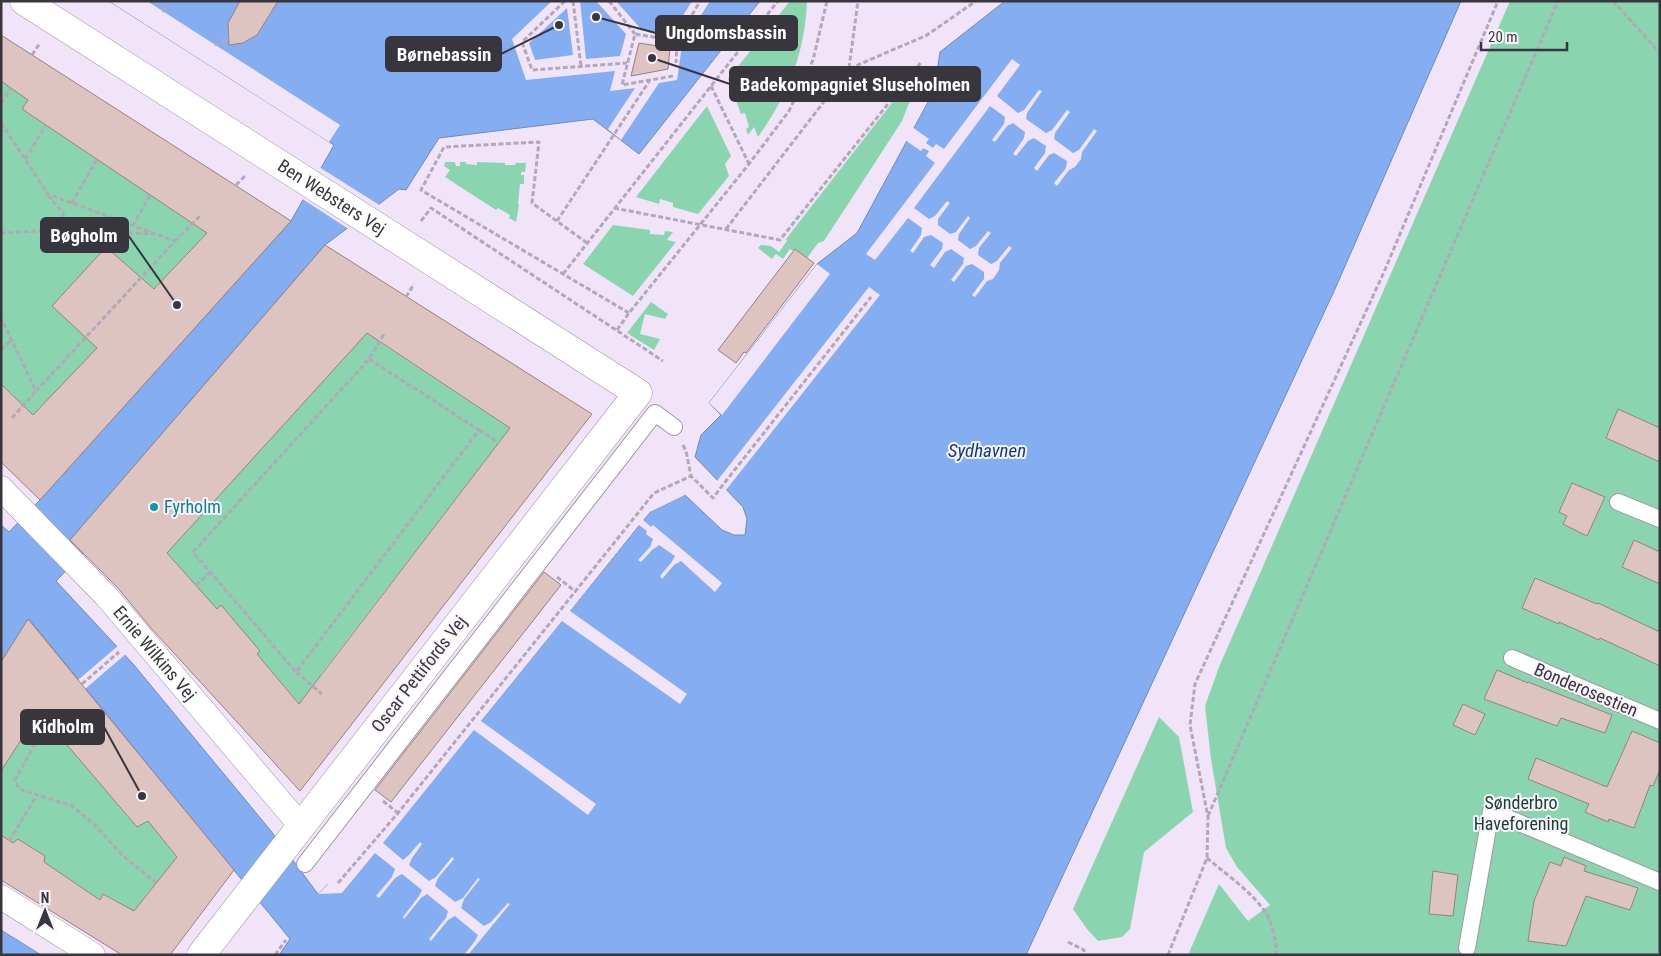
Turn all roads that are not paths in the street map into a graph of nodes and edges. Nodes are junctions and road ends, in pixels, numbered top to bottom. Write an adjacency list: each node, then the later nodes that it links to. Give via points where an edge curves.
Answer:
1 (28, 4): 2 (street, Ben Websters Vej)
2 (638, 393): 9 (street, Oscar Pettifords Vej)
3 (674, 427): 10 (lane, via 655,413)
4 (1, 488): 9 (street, Ernie Wilkins Vej, via 107,597)
5 (1618, 502): 6 (lane)
6 (1660, 519)
7 (1512, 658): 8 (lane, Bonderosestien)
8 (1660, 721)
9 (296, 832): 15 (street, Oscar Pettifords Vej)
10 (305, 864)
11 (1660, 882): 13 (lane, via 1491,810)
12 (1, 897): 14 (street)
13 (1467, 948)
14 (93, 955)
15 (200, 955)

